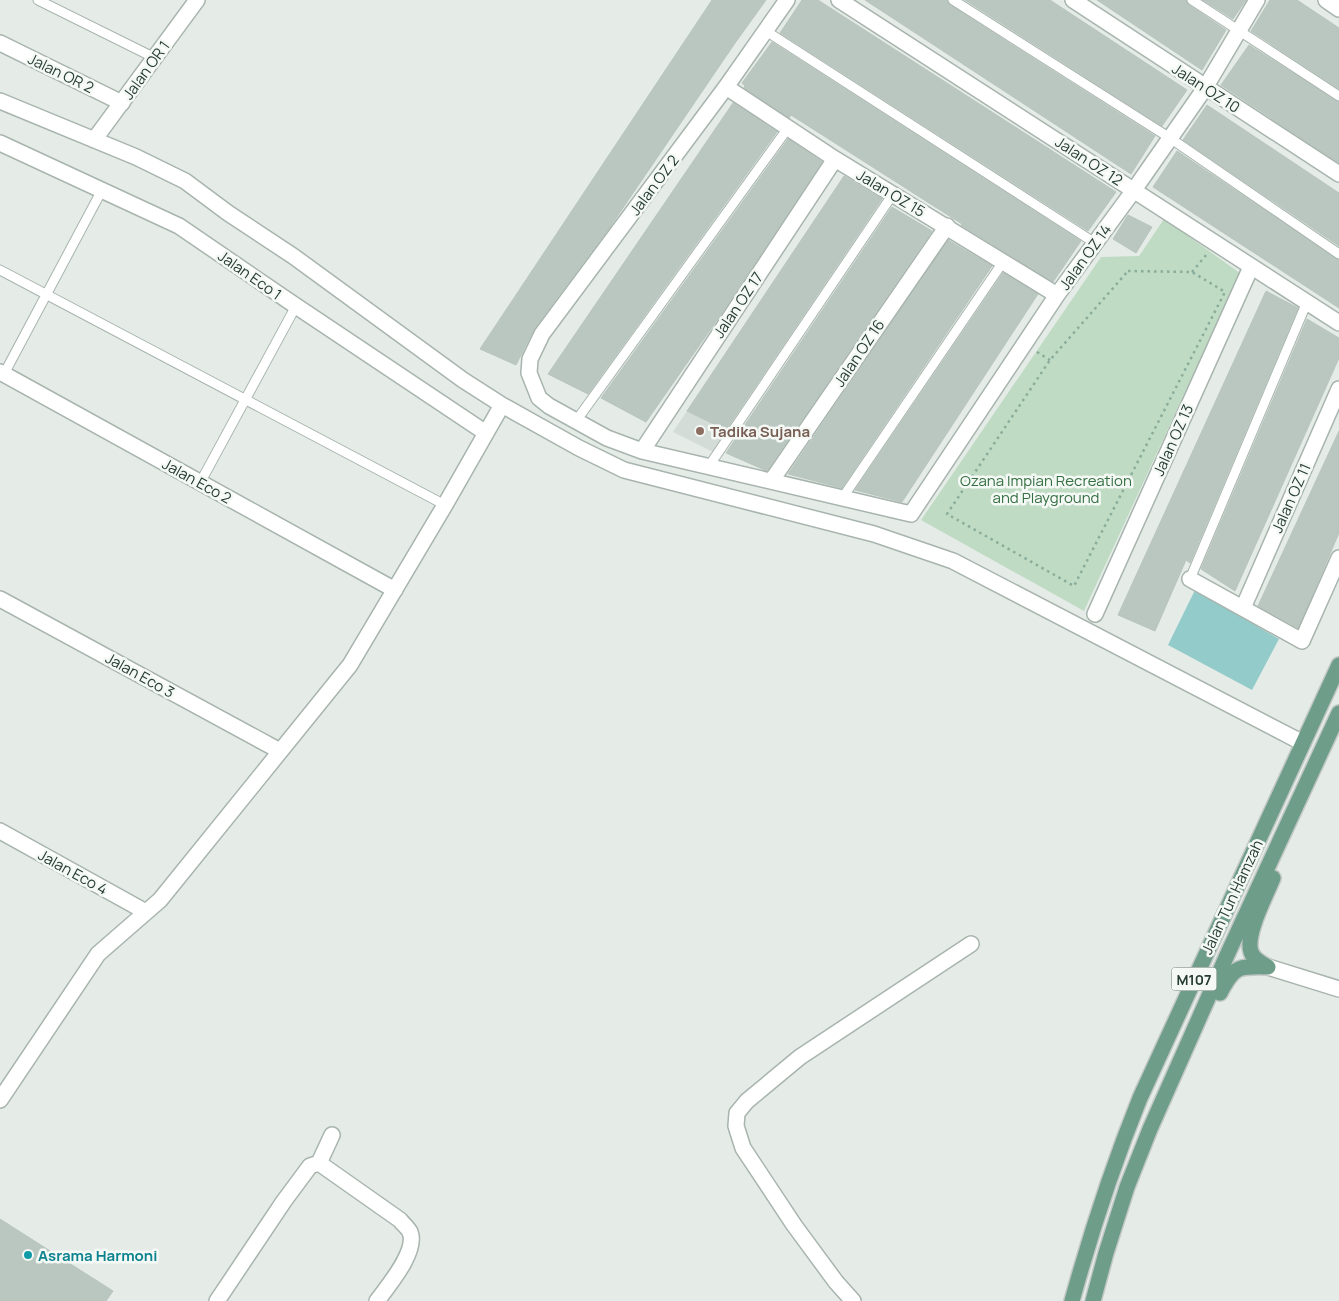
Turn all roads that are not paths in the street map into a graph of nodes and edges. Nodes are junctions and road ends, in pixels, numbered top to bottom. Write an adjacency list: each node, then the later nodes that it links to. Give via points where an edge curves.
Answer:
1 (38, 0): 14 (lane)
2 (197, 0): 14 (street, Jalan OR 1)
3 (788, 0): 11 (street, Jalan OZ 2)
4 (839, 0): 27 (street, Jalan OZ 12)
5 (953, 0): 21 (lane)
6 (1073, 0): 16 (street, Jalan OZ 10)
7 (1192, 0): 12 (lane)
8 (1258, 0): 12 (street, Jalan OZ 14)
9 (1326, 0): 10 (street)
10 (1339, 9)
11 (766, 31): 15 (street, Jalan OZ 2); 30 (lane)
12 (1239, 31): 16 (street, Jalan OZ 14); 17 (lane)
13 (0, 43): 19 (street, Jalan OR 2)
14 (155, 58): 19 (street, Jalan OR 1)
15 (726, 87): 20 (street, Jalan OZ 15); 44 (street, Jalan OZ 2, via 542,334 530,359 529,373 539,398)
16 (1206, 88): 21 (street, Jalan OZ 14); 25 (street, Jalan OZ 10)
17 (1339, 96)
18 (0, 102): 22 (street)
19 (122, 103): 22 (street, Jalan OR 1)
20 (788, 128): 24 (street, Jalan OZ 15); 44 (lane)
21 (1170, 138): 27 (street, Jalan OZ 14); 31 (lane)
22 (94, 140): 43 (street, via 185,182)
23 (0, 143): 26 (street, Jalan Eco 1)
24 (835, 159): 28 (street, Jalan OZ 15); 46 (street, Jalan OZ 17)
25 (1339, 174)
26 (102, 190): 35 (lane); 38 (street, Jalan Eco 1, via 179,226)
27 (1134, 190): 30 (street, Jalan OZ 14); 33 (street, Jalan OZ 12)
28 (893, 194): 29 (street, Jalan OZ 15); 47 (lane)
29 (946, 226): 32 (street, Jalan OZ 15); 48 (street, Jalan OZ 16)
30 (1095, 243): 36 (street, Jalan OZ 14)
31 (1339, 254)
32 (1003, 262): 36 (street, Jalan OZ 15); 50 (lane)
33 (1251, 267): 37 (street, Jalan OZ 12); 57 (street, Jalan OZ 13)
34 (0, 270): 35 (lane)
35 (46, 294): 40 (lane); 42 (lane)
36 (1056, 296): 50 (street, Jalan OZ 14, via 911,514)
37 (1307, 302): 39 (street, Jalan OZ 12); 53 (lane)
38 (296, 306): 42 (lane); 45 (street, Jalan Eco 1)
39 (1339, 323)
40 (2, 373): 49 (street, Jalan Eco 2)
41 (1339, 389): 56 (street, Jalan OZ 11)
42 (246, 400): 49 (lane); 51 (lane)
43 (502, 405): 45 (street); 60 (street, via 624,470 874,534 954,561)
44 (576, 420): 46 (street, via 607,438)
45 (486, 433): 51 (street)
46 (642, 451): 47 (street)
47 (709, 466): 48 (street)
48 (772, 480): 50 (street)
49 (200, 483): 54 (street, Jalan Eco 2)
50 (843, 498)
51 (445, 505): 54 (street)
52 (1339, 558): 56 (street, via 1302,641)
53 (1190, 579): 56 (street)
54 (395, 590): 61 (street, via 350,664)
55 (0, 599): 61 (street, Jalan Eco 3)
56 (1243, 608)
57 (1095, 614)
58 (1339, 666): 60 (main road, Jalan Tun Hamzah / M107)
59 (1339, 713): 62 (main road, Jalan Tun Hamzah / M107)
60 (1303, 743): 76 (main road, Jalan Tun Hamzah / M107, via 1140,1098 1102,1197)
61 (280, 751): 64 (street, via 160,900)
62 (1312, 771): 66 (main road, via 1250,938 1252,954); 68 (main road, Jalan Tun Hamzah / M107)
63 (0, 831): 64 (street, Jalan Eco 4)
64 (146, 912): 69 (street, via 98,954)
65 (971, 944): 75 (street, via 800,1057 747,1101 738,1113 736,1126 743,1148 794,1225)
66 (1268, 967): 67 (street); 68 (main road, via 1249,966 1236,969 1229,976)
67 (1339, 989)
68 (1165, 1095): 72 (main road, Jalan Tun Hamzah / M107)
69 (0, 1100)
70 (332, 1135): 71 (street)
71 (319, 1163): 73 (street, via 310,1166 284,1201); 74 (street, via 400,1220 410,1233 411,1246 406,1260)
72 (1127, 1187): 77 (main road, Jalan Tun Hamzah / M107); 78 (main road)
73 (217, 1301)
74 (378, 1301)
75 (853, 1301)
76 (1072, 1301)
77 (1093, 1301)
78 (1103, 1301)

